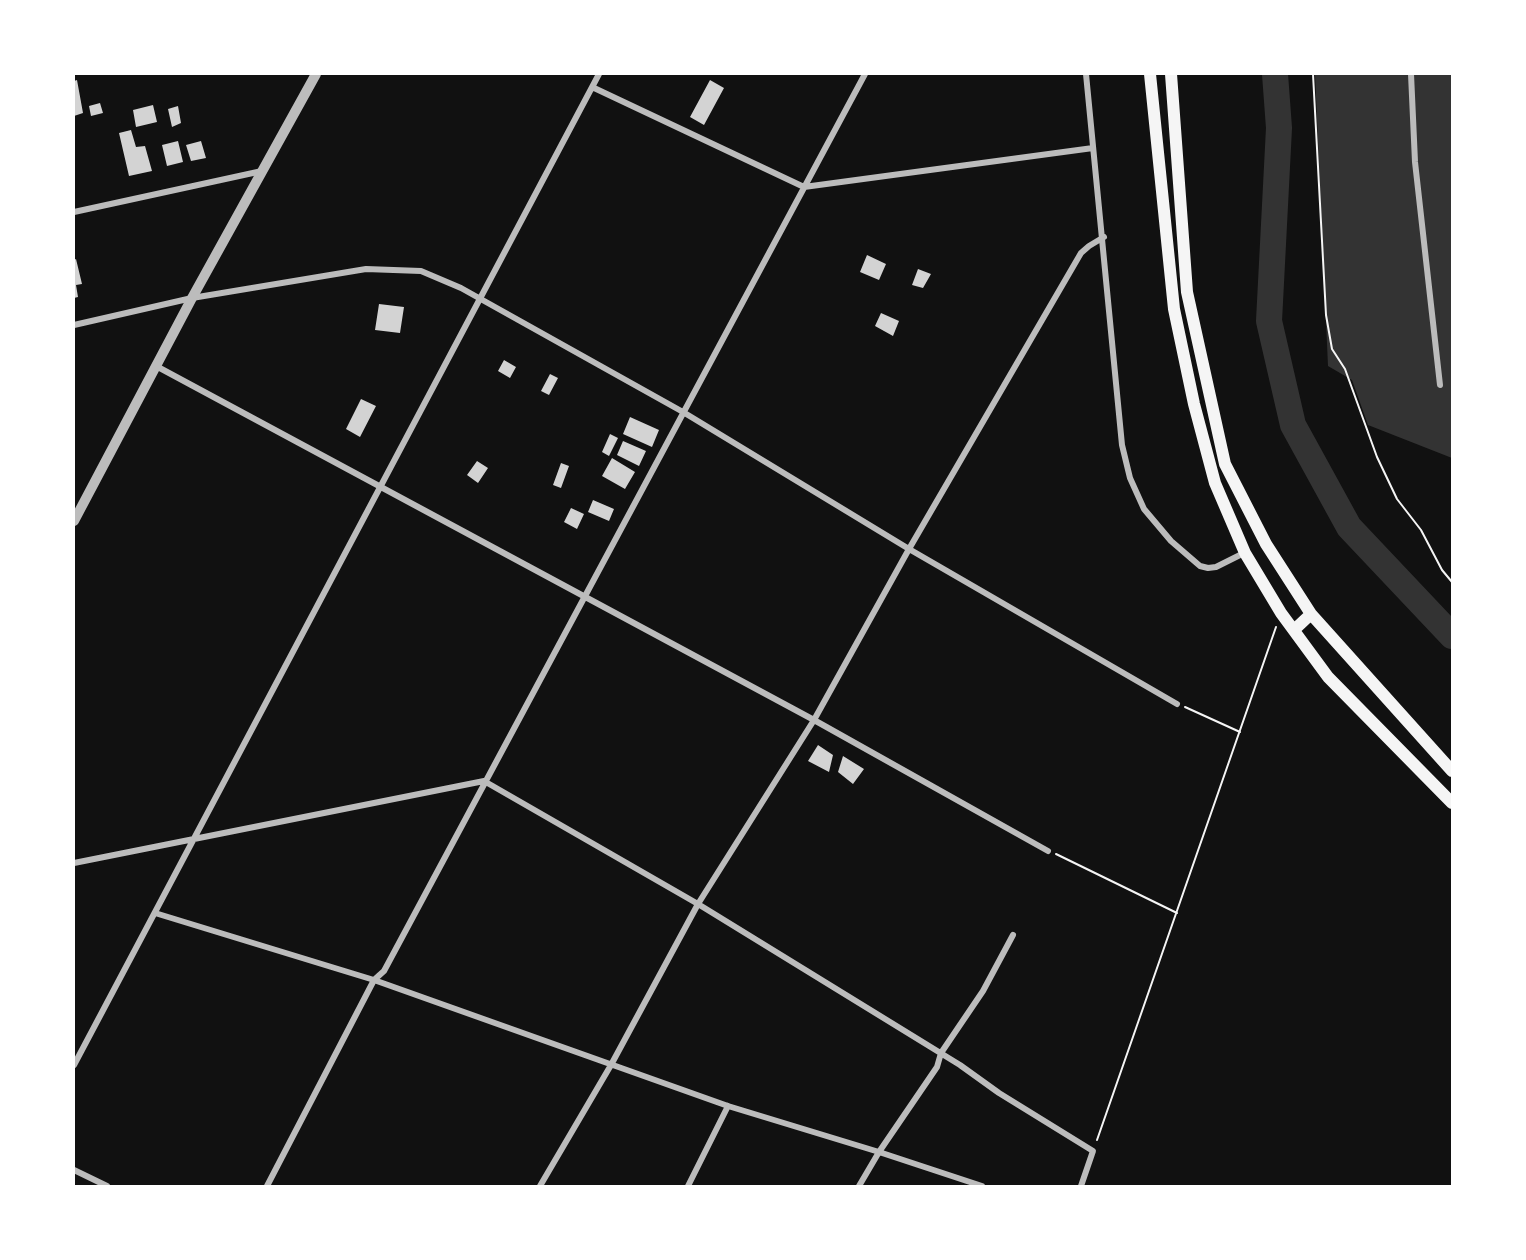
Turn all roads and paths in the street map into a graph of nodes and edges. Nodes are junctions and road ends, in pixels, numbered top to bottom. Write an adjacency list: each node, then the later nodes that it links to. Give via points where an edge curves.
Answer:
1 (316, 74): 11 (street)
2 (599, 74): 9 (street)
3 (865, 74): 12 (street)
4 (1086, 74): 10 (street)
5 (1150, 74): 15 (main road)
6 (1171, 74): 14 (main road)
7 (1313, 74): 27 (path, via 1326,315 1332,349 1345,369 1397,499)
8 (1411, 74): 21 (street, via 1415,162)
9 (592, 87): 12 (street); 18 (street)
10 (1093, 148): 12 (street); 16 (street)
11 (262, 171): 13 (street); 17 (street)
12 (804, 187): 22 (street)
13 (74, 212)
14 (1182, 229): 15 (main road); 30 (main road, via 1187,292 1225,464 1266,544)
15 (1165, 230): 26 (main road, via 1174,309 1194,404 1215,483)
16 (1104, 237): 25 (street, via 1081,253); 26 (street, via 1122,445 1130,478 1144,509 1171,541 1200,566 1216,567)
17 (192, 298): 18 (street, via 366,269 421,271); 19 (street); 20 (street)
18 (481, 298): 22 (street); 23 (street)
19 (74, 325)
20 (156, 366): 23 (street); 24 (street)
21 (1440, 385)
22 (683, 412): 25 (street); 28 (street)
23 (381, 487): 28 (street); 38 (street)
24 (74, 521)
25 (909, 549): 32 (street); 33 (street)
26 (1245, 553): 29 (main road)
27 (1452, 582)
28 (584, 595): 33 (street); 36 (street)
29 (1281, 613): 31 (main road); 34 (path)
30 (1311, 614): 31 (main road); 35 (main road)
31 (1294, 630): 37 (main road, via 1328,677)
32 (1177, 704): 34 (path)
33 (814, 720): 39 (street); 41 (street)
34 (1240, 732): 43 (path)
35 (1452, 771)
36 (484, 781): 38 (street); 41 (street); 45 (street, via 384,971)
37 (1452, 803)
38 (194, 838): 40 (street); 42 (street)
39 (1048, 851): 43 (path)
40 (74, 863)
41 (698, 903): 46 (street); 48 (street)
42 (155, 913): 45 (street); 47 (street)
43 (1177, 913): 50 (path)
44 (1013, 935): 46 (street, via 983,991)
45 (374, 980): 48 (street); 55 (street)
46 (941, 1053): 50 (street); 51 (street, via 938,1067)
47 (74, 1065)
48 (611, 1065): 49 (street); 53 (street)
49 (728, 1106): 51 (street); 57 (street)
50 (1093, 1151): 60 (street)
51 (879, 1152): 58 (street); 59 (street)
52 (74, 1170): 54 (street)
53 (541, 1184): 56 (street)
54 (107, 1186)
55 (267, 1186)
56 (549, 1186)
57 (688, 1186)
58 (859, 1186)
59 (982, 1186)
60 (1082, 1186)

